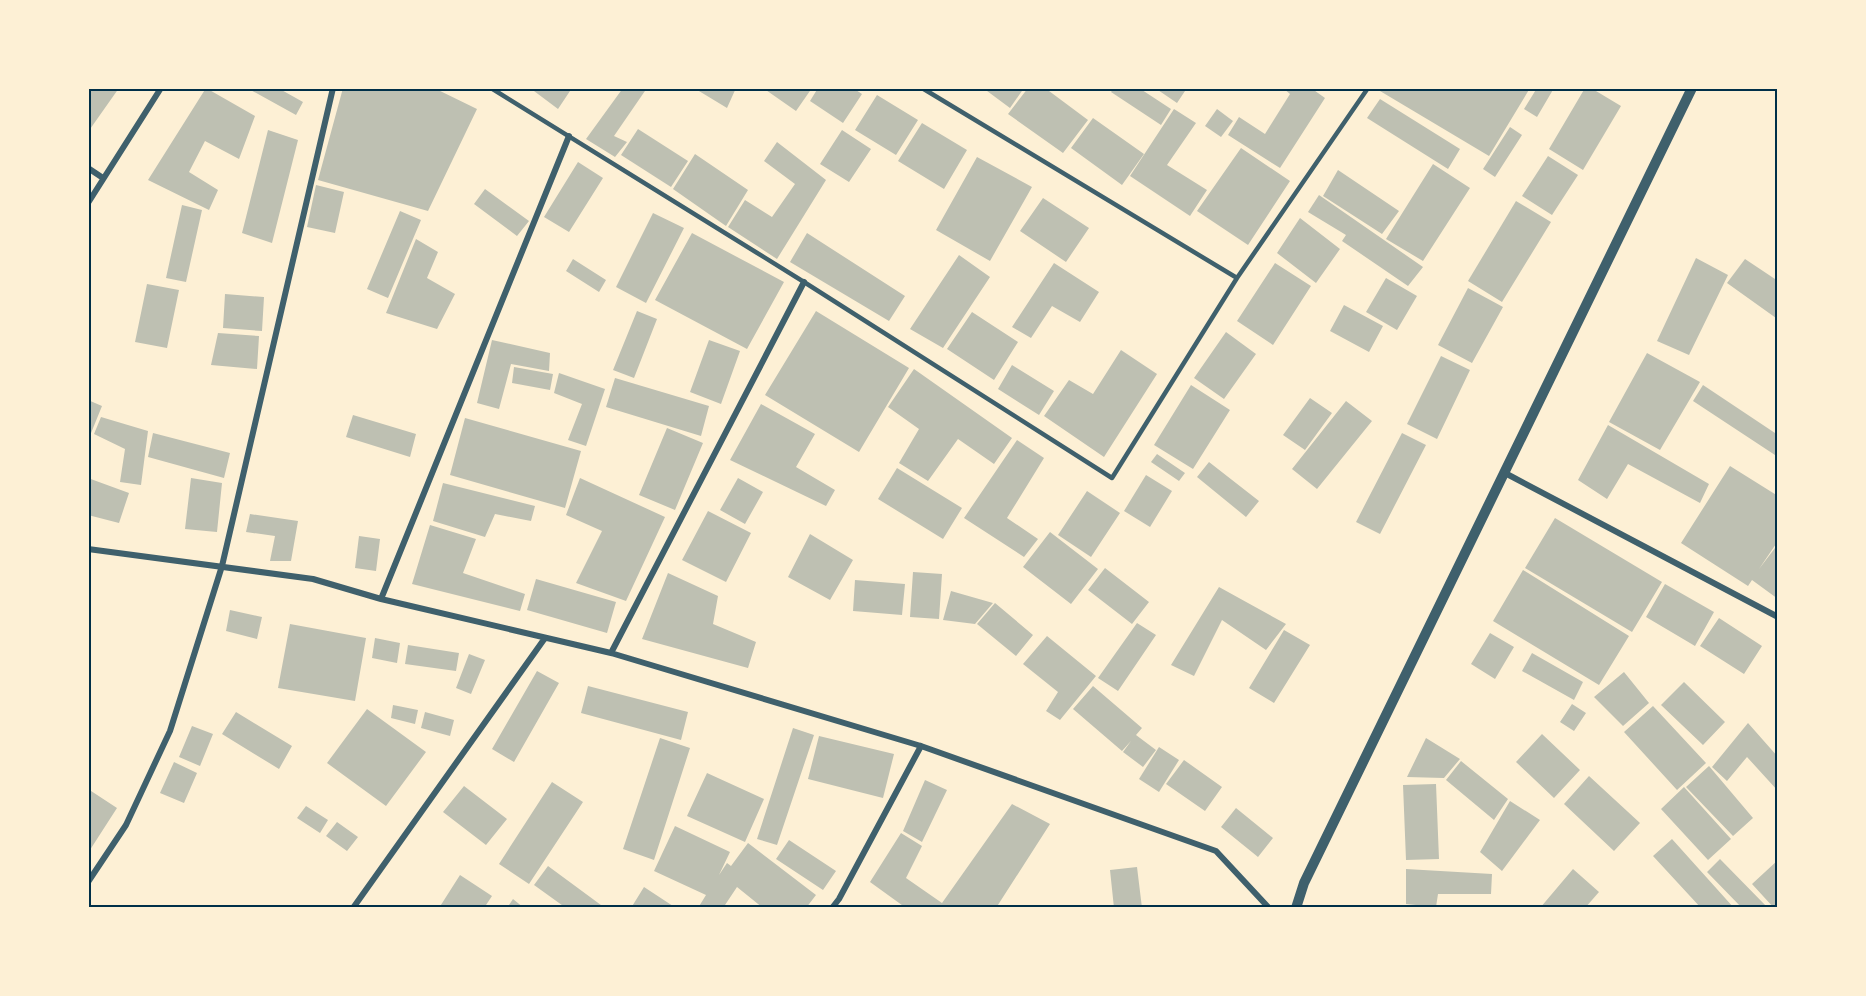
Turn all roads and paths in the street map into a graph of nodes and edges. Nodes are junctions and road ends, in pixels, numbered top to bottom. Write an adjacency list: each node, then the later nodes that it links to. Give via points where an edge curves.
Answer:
1 (161, 88): 9 (street)
2 (333, 88): 15 (street)
3 (491, 88): 7 (lane)
4 (922, 88): 11 (lane)
5 (1368, 88): 11 (lane)
6 (1692, 88): 13 (street)
7 (569, 136): 12 (lane); 16 (street)
8 (88, 168): 9 (street)
9 (103, 178): 10 (street)
10 (88, 203)
11 (1237, 278): 12 (lane, via 1112,478)
12 (804, 282): 19 (street)
13 (1505, 473): 17 (street); 25 (street, via 1304,883)
14 (88, 549): 15 (street)
15 (222, 566): 16 (street, via 313,579); 21 (street, via 170,731 126,825)
16 (381, 599): 18 (street)
17 (1778, 617)
18 (546, 638): 19 (street); 22 (street)
19 (610, 653): 20 (street)
20 (921, 746): 23 (street); 24 (street, via 1216,851)
21 (88, 882)
22 (353, 908)
23 (832, 908)
24 (1269, 908)
25 (1296, 908)

